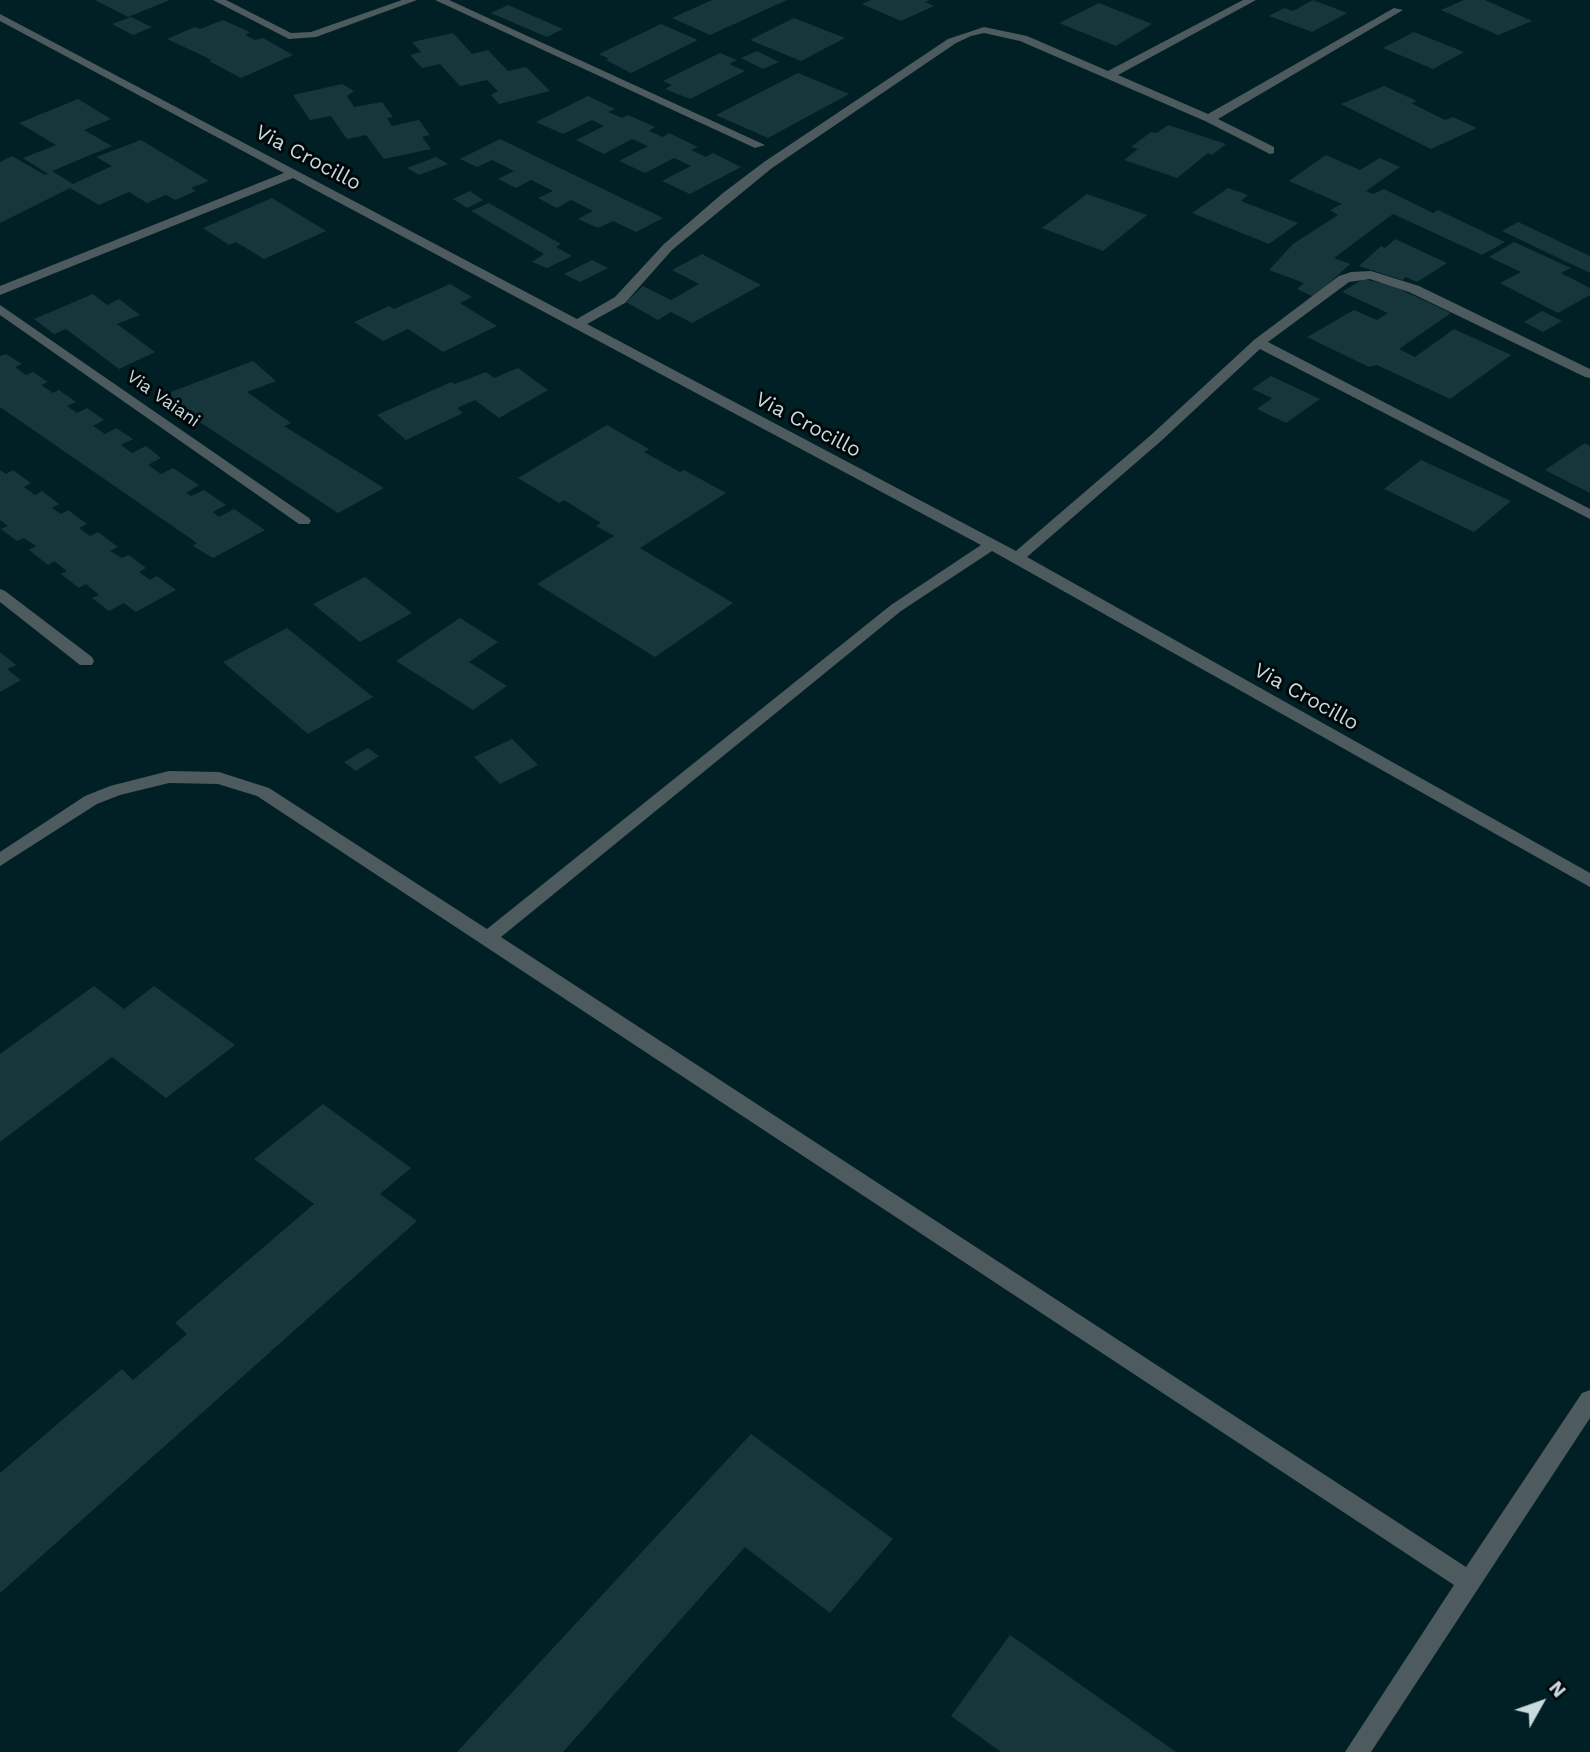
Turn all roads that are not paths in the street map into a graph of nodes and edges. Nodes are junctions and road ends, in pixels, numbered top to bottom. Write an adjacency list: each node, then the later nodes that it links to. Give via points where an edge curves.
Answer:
1 (218, 0): 2 (street, via 289,36 312,35)
2 (412, 0)
3 (440, 0): 9 (street)
4 (1251, 0): 7 (street)
5 (1398, 10): 8 (street)
6 (0, 17): 11 (street, Via Crocillo)
7 (1109, 75): 8 (street); 14 (street, via 1023,38 984,30 967,34 768,165 668,247 620,300)
8 (1209, 119): 10 (street)
9 (760, 145)
10 (1270, 150)
11 (291, 174): 12 (street); 14 (street, Via Crocillo)
12 (0, 291)
13 (0, 309): 18 (street, Via Vaiani)
14 (575, 325): 19 (street, Via Crocillo)
15 (1259, 343): 16 (street, via 1344,279 1371,275 1414,289); 17 (street); 20 (street)
16 (1590, 374)
17 (1590, 515)
18 (304, 521)
19 (991, 545): 20 (street, Via Crocillo); 25 (street, via 896,608)
20 (1017, 558): 24 (street, Via Crocillo)
21 (0, 594): 22 (street)
22 (86, 661)
23 (0, 860): 25 (street, via 91,800 116,789 169,777 219,778 262,792)
24 (1590, 881)
25 (488, 938): 27 (street)
26 (1590, 1400): 27 (street)
27 (1470, 1582): 28 (street)
28 (1357, 1752)

